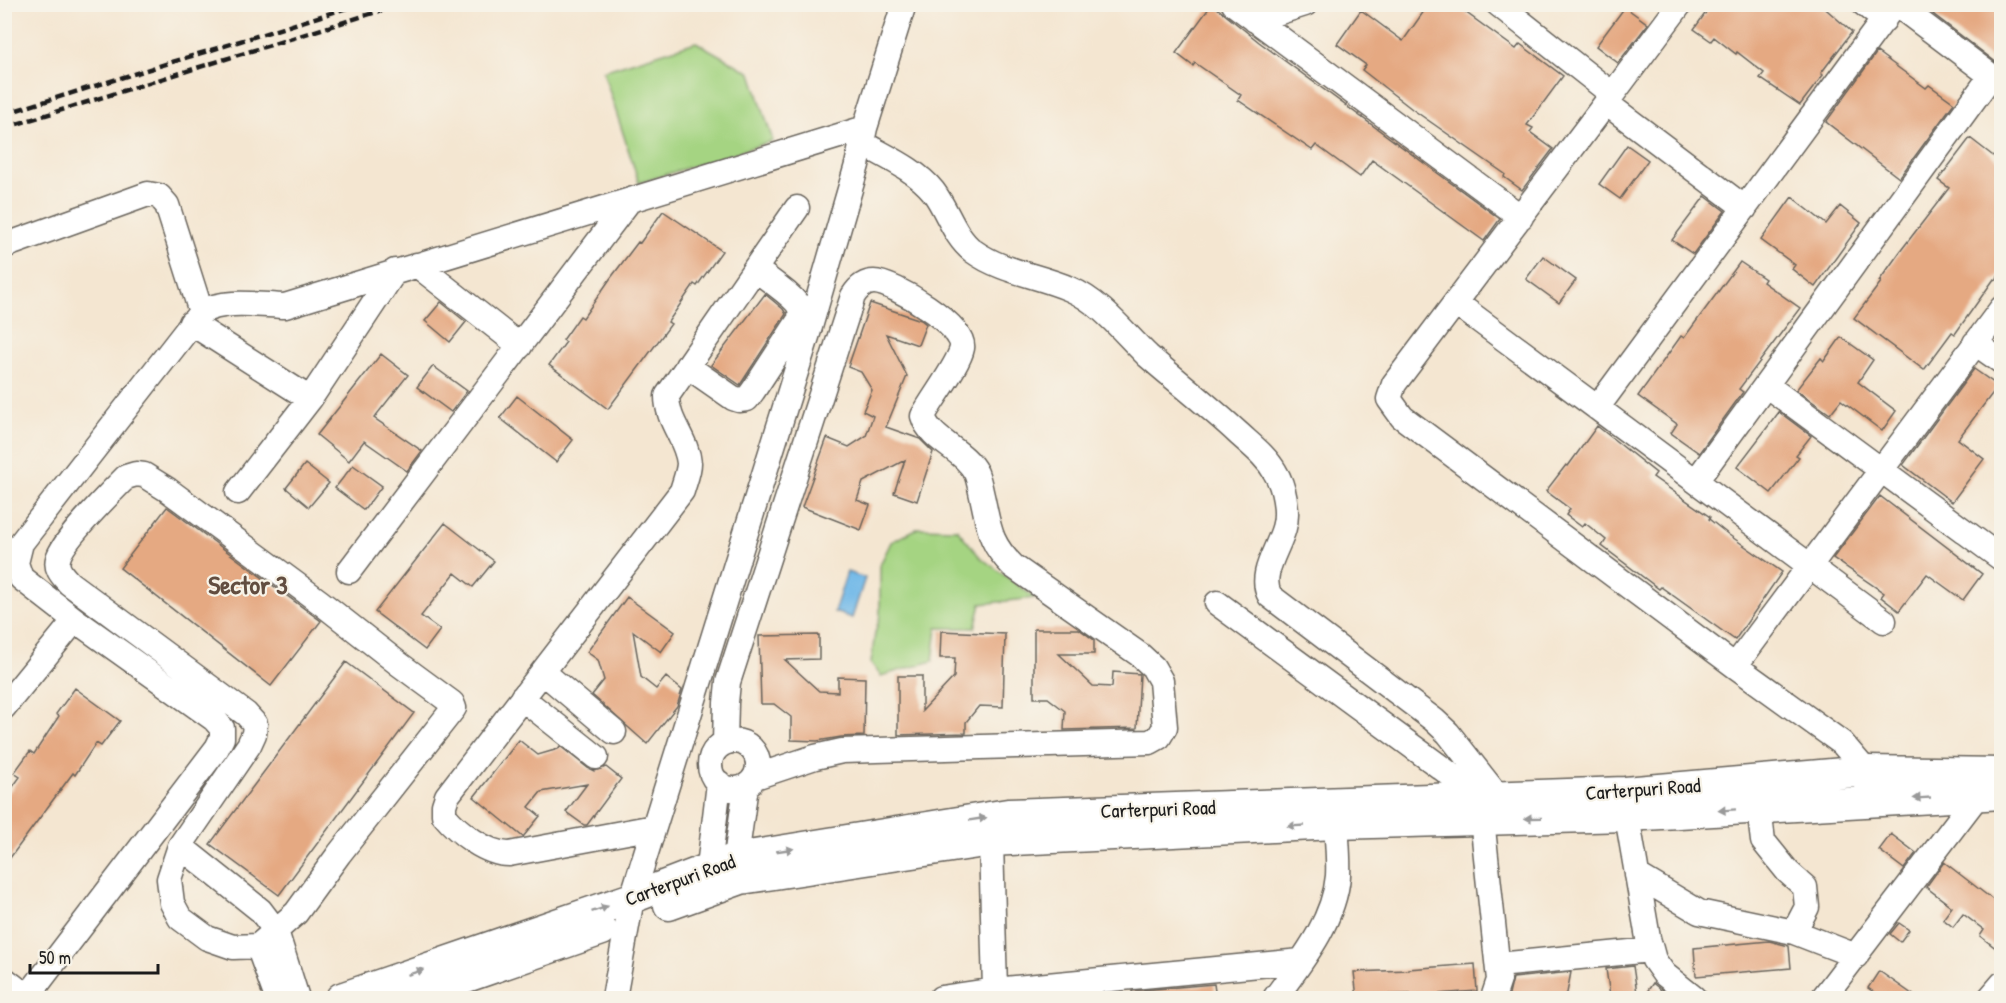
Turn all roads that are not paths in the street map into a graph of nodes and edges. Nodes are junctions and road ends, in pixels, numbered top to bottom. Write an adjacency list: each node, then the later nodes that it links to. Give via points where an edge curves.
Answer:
1 (904, 4): 11 (street)
2 (1234, 4): 8 (street)
3 (1305, 4): 8 (street)
4 (1498, 4): 10 (street)
5 (1680, 4): 10 (street)
6 (1864, 4): 7 (street)
7 (1892, 10): 9 (street); 14 (street)
8 (1255, 20): 15 (street)
9 (1996, 80): 26 (street)
10 (1609, 99): 14 (street); 15 (street)
11 (863, 136): 12 (street); 51 (street, via 915,173 933,191 970,249 990,262 1069,288 1089,299 1265,458 1277,473 1286,503 1285,526 1265,578 1270,596 1434,720 1453,739); 55 (street, via 810,327)
12 (629, 201): 17 (street); 23 (street)
13 (797, 208): 18 (street)
14 (1744, 208): 28 (street)
15 (1521, 217): 19 (street)
16 (4, 246): 21 (street, via 148,194 159,196 167,205)
17 (406, 268): 21 (street, via 285,306 211,306); 23 (street); 27 (street)
18 (755, 269): 25 (street); 25 (street, via 801,311 800,319 753,391 747,399 733,398)
19 (1456, 303): 28 (street); 38 (street, via 1394,384 1389,399 1402,417)
20 (2001, 308): 22 (street)
21 (196, 317): 27 (street); 36 (street, via 21,543 16,563 21,578)
22 (1975, 343): 24 (street); 29 (street)
23 (520, 346): 34 (street)
24 (2001, 362)
25 (687, 366): 39 (street, via 667,396 667,409 689,465 682,491)
26 (1766, 385): 29 (street); 30 (street)
27 (310, 399): 31 (street)
28 (1597, 408): 30 (street)
29 (1881, 471): 32 (street); 33 (street)
30 (1696, 481): 33 (street)
31 (238, 492)
32 (2001, 560)
33 (1810, 566): 37 (street); 38 (street)
34 (349, 571)
35 (1217, 603): 51 (street)
36 (75, 620): 41 (street); 67 (street, via 214,719 222,728 222,738 35,987 27,993)
37 (1884, 621)
38 (1735, 666): 45 (street, via 1842,743)
39 (543, 672): 40 (street); 42 (street)
40 (522, 698): 44 (street); 55 (street, via 447,796 444,815 451,823 487,850 499,854)
41 (4, 707)
42 (614, 732)
43 (725, 742): 47 (street, via 740,741 753,749 758,763); 47 (street, via 729,681 853,296 858,287 873,282 885,284 942,316 958,332 963,346 923,416 926,426 968,460 977,474 992,539 1001,555 1153,667 1161,681 1165,727 1150,742 842,752 815,757); 48 (street, via 711,758 711,772)
44 (596, 757)
45 (1866, 771): 46 (main road, Carterpuri Road); 50 (street); 51 (main road, Carterpuri Road)
46 (2001, 773)
47 (751, 782): 48 (street, via 732,789); 58 (street)
48 (719, 783): 58 (street)
49 (1990, 795): 50 (main road, Carterpuri Road, one-way to 50); 64 (street)
50 (1869, 801): 52 (main road, Carterpuri Road)
51 (1486, 805): 53 (main road, Carterpuri Road, one-way to 51); 54 (main road, Carterpuri Road); 58 (main road, Carterpuri Road, one-way to 51, via 1008,814); 66 (street)
52 (1759, 808): 53 (main road, Carterpuri Road, one-way to 53); 61 (street, via 1763,841 1805,886 1807,907)
53 (1627, 816): 59 (street)
54 (1336, 824): 56 (main road, Carterpuri Road, one-way to 56); 65 (street, via 1335,897)
55 (654, 827): 60 (street)
56 (991, 842): 58 (main road, Carterpuri Road); 69 (street)
57 (180, 846): 62 (street, via 260,910); 62 (street, via 169,879 172,903 180,918 207,938 233,947); 62 (street, via 249,745 255,724 59,572 57,561 63,546 126,477 136,474 168,490 320,602 454,708 296,913)
58 (726, 873): 60 (main road, Carterpuri Road)
59 (1637, 875): 61 (street, via 1699,912); 63 (street)
60 (629, 910): 72 (main road, Carterpuri Road, one-way to 60); 73 (main road, Carterpuri Road); 74 (street)
61 (1794, 932): 64 (street)
62 (267, 939): 70 (street); 71 (street)
63 (1651, 950): 66 (street); 78 (street, via 1664,974)
64 (1856, 956): 79 (street)
65 (1301, 961): 69 (street); 76 (street)
66 (1498, 965): 77 (street, via 1499,980)
67 (4, 979)
68 (2001, 984): 80 (street)
69 (994, 994): 75 (street)
70 (277, 999)
71 (297, 999)
72 (341, 999)
73 (406, 999)
74 (614, 999)
75 (941, 999)
76 (1275, 999)
77 (1493, 999)
78 (1694, 999)
79 (1823, 999)
80 (1990, 999)

